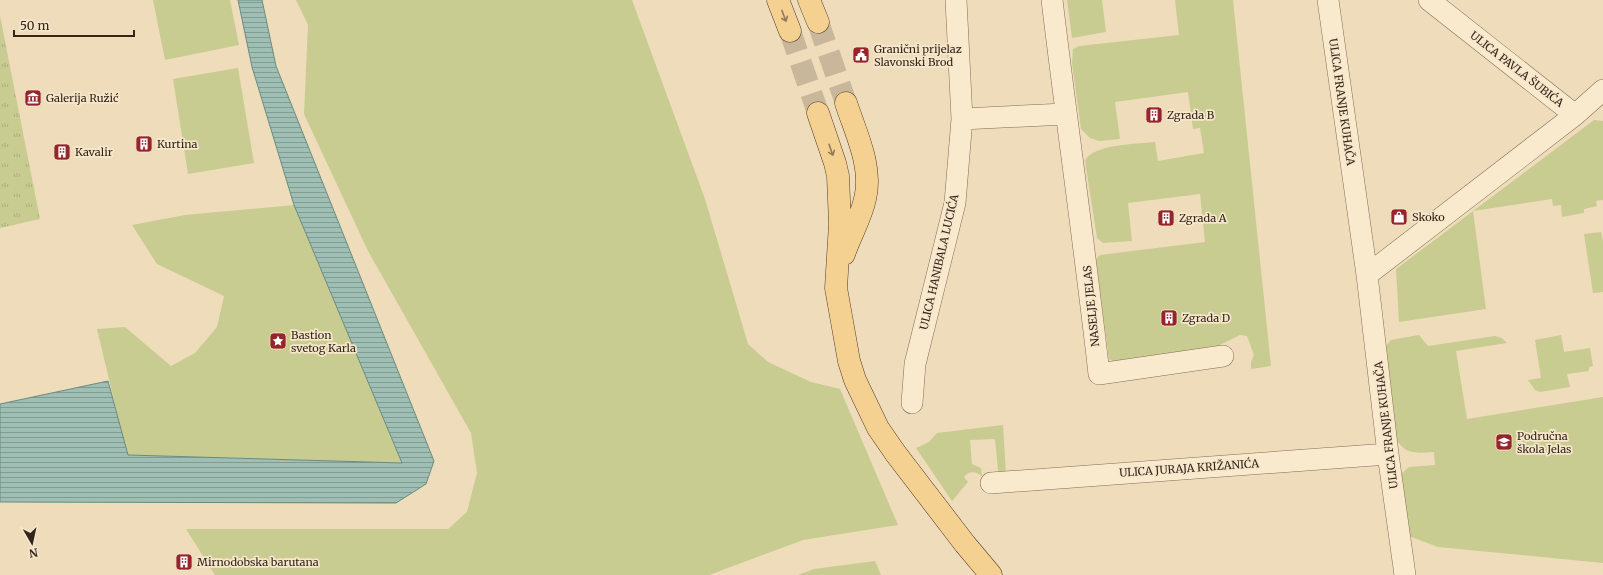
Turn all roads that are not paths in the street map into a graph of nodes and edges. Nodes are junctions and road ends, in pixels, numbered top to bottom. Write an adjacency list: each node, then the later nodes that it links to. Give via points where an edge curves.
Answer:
1 (778, 0): 8 (main road, one-way to 8)
2 (810, 0): 7 (main road)
3 (956, 0): 14 (street, ULICA HANIBALA LUCIĆA)
4 (1052, 0): 12 (street, NASELJE JELAS)
5 (1328, 0): 15 (street, ULICA FRANJE KUHAČA)
6 (1429, 0): 13 (street, ULICA PAVLA ŠUBIĆA)
7 (818, 22)
8 (790, 32)
9 (1603, 90): 13 (street)
10 (846, 103): 16 (main road, via 865,159 868,183 865,200)
11 (818, 113): 16 (main road, one-way to 16, via 838,176 840,224)
12 (1065, 114): 14 (street); 17 (street, NASELJE JELAS, via 1085,250 1099,374)
13 (1575, 115): 15 (street)
14 (962, 119): 18 (street, ULICA HANIBALA LUCIĆA, via 955,203 915,364)
15 (1367, 275): 19 (street, ULICA FRANJE KUHAČA)
16 (837, 278): 21 (main road, via 837,302 848,361 878,428)
17 (1223, 356)
18 (912, 403)
19 (1388, 454): 20 (street, ULICA JURAJA KRIŽANIĆA); 22 (street, ULICA FRANJE KUHAČA)
20 (991, 483)
21 (991, 575)
22 (1405, 575)

